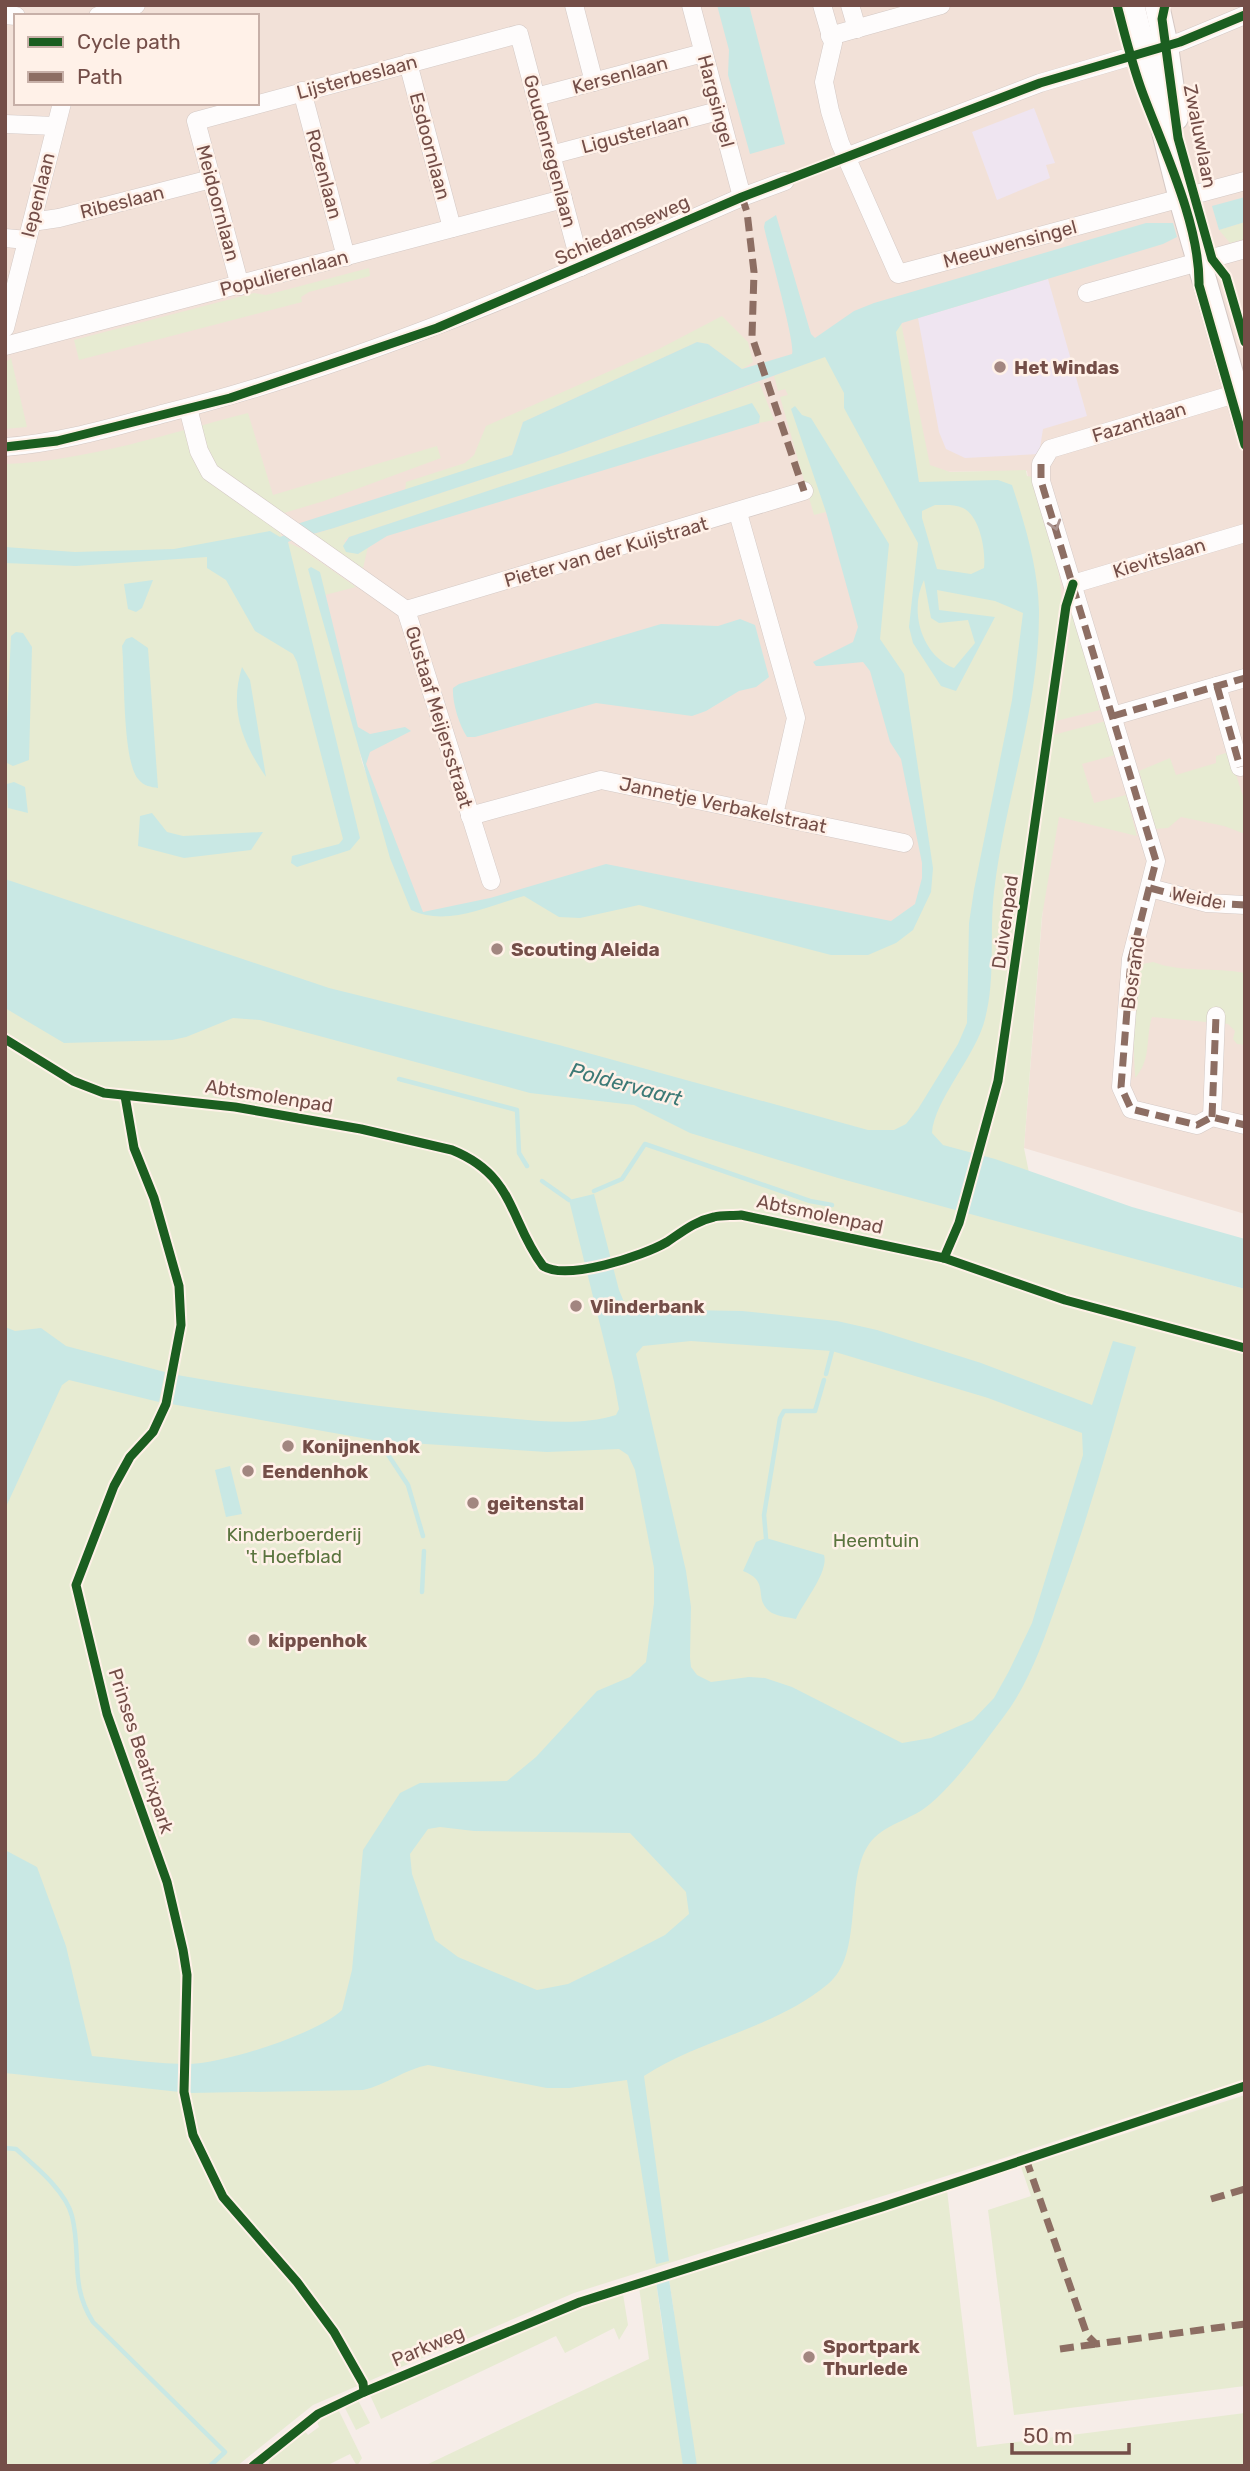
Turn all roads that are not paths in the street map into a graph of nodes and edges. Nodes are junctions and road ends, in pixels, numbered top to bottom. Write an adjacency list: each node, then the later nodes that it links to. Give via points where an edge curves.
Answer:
1 (136, 5): 9 (street)
2 (574, 5): 17 (street)
3 (691, 5): 15 (street, Hargsingel)
4 (822, 5): 13 (street)
5 (850, 5): 11 (street)
6 (1132, 5): 14 (main road, Zwaluwlaan)
7 (1157, 5): 14 (main road, Zwaluwlaan)
8 (938, 6): 11 (street)
9 (105, 14)
10 (1245, 15): 14 (street)
11 (857, 29): 13 (street)
12 (519, 34): 16 (street, Lijsterbeslaan); 19 (street, Goudenregenlaan)
13 (830, 36): 28 (street, via 833,43 824,82)
14 (1155, 49): 28 (street, via 1040,83); 33 (main road, Zwaluwlaan)
15 (703, 53): 17 (street, Kersenlaan); 23 (street, Hargsingel)
16 (408, 63): 18 (street, Lijsterbeslaan); 36 (street, Esdoornlaan)
17 (594, 82): 19 (street, Kersenlaan)
18 (302, 91): 20 (street, Lijsterbeslaan); 40 (street, Rozenlaan)
19 (536, 97): 27 (street, Goudenregenlaan)
20 (259, 103)
21 (61, 105): 26 (street, Iepenlaan)
22 (253, 105): 24 (street, Lijsterbeslaan)
23 (718, 111): 27 (street, Ligusterlaan); 32 (street, Hargsingel)
24 (196, 121): 29 (street, Meidoornlaan)
25 (5, 124): 26 (street)
26 (55, 126): 35 (street, Iepenlaan)
27 (551, 155): 34 (street, Goudenregenlaan)
28 (846, 157): 33 (street, Meeuwensingel, via 898,274)
29 (211, 179): 35 (street, Ribeslaan); 43 (street, Meidoornlaan)
30 (785, 181): 32 (street, Schiedamseweg)
31 (1245, 181): 33 (street, Meeuwensingel)
32 (741, 197): 42 (street, Schiedamseweg)
33 (1187, 197): 41 (main road, Zwaluwlaan)
34 (563, 199): 36 (street, Populierenlaan); 42 (street, Goudenregenlaan)
35 (32, 222): 38 (street, Iepenlaan)
36 (452, 228): 40 (street, Populierenlaan)
37 (5, 239): 38 (street)
38 (27, 240): 45 (street, Iepenlaan)
39 (1245, 249): 41 (street)
40 (346, 257): 43 (street, Populierenlaan)
41 (1205, 261): 44 (street); 47 (main road, Zwaluwlaan); 48 (main road, Zwaluwlaan)
42 (581, 267): 49 (street, Schiedamseweg, via 437,328)
43 (240, 285): 46 (street, Populierenlaan)
44 (1087, 293)
45 (5, 328)
46 (5, 346)
47 (1245, 369)
48 (1241, 392): 50 (main road, Zwaluwlaan); 52 (street, Fazantlaan, via 1050,449)
49 (188, 408): 51 (street, Schiedamseweg, via 57,441); 57 (street, Gustaaf Meijersstraat, via 199,452 210,472)
50 (1245, 422)
51 (5, 447)
52 (1041, 464): 56 (street, Bosrand, one-way to 56, via 1041,481)
53 (804, 491): 54 (street, Pieter van der Kuijstraat)
54 (738, 513): 57 (street, Pieter van der Kuijstraat); 62 (street, via 796,718)
55 (1245, 533): 56 (street, Kievitslaan)
56 (1073, 584): 60 (street, Bosrand)
57 (406, 610): 63 (street, Gustaaf Meijersstraat)
58 (1245, 678): 59 (street)
59 (1217, 686): 60 (street); 61 (street)
60 (1113, 716): 66 (street, Bosrand, via 1156,861)
61 (1240, 767)
62 (774, 815): 63 (street, Jannetje Verbakelstraat, via 601,780); 64 (street, Jannetje Verbakelstraat)
63 (470, 816): 65 (street, Gustaaf Meijersstraat)
64 (904, 843)
65 (491, 881)
66 (1150, 888): 67 (street, Weide, via 1207,903); 69 (street, Bosrand, via 1131,959 1121,1087 1132,1109 1197,1125)
67 (1245, 905)
68 (1216, 1016): 69 (street)
69 (1212, 1116): 70 (street, Bosrand)
70 (1245, 1125)

